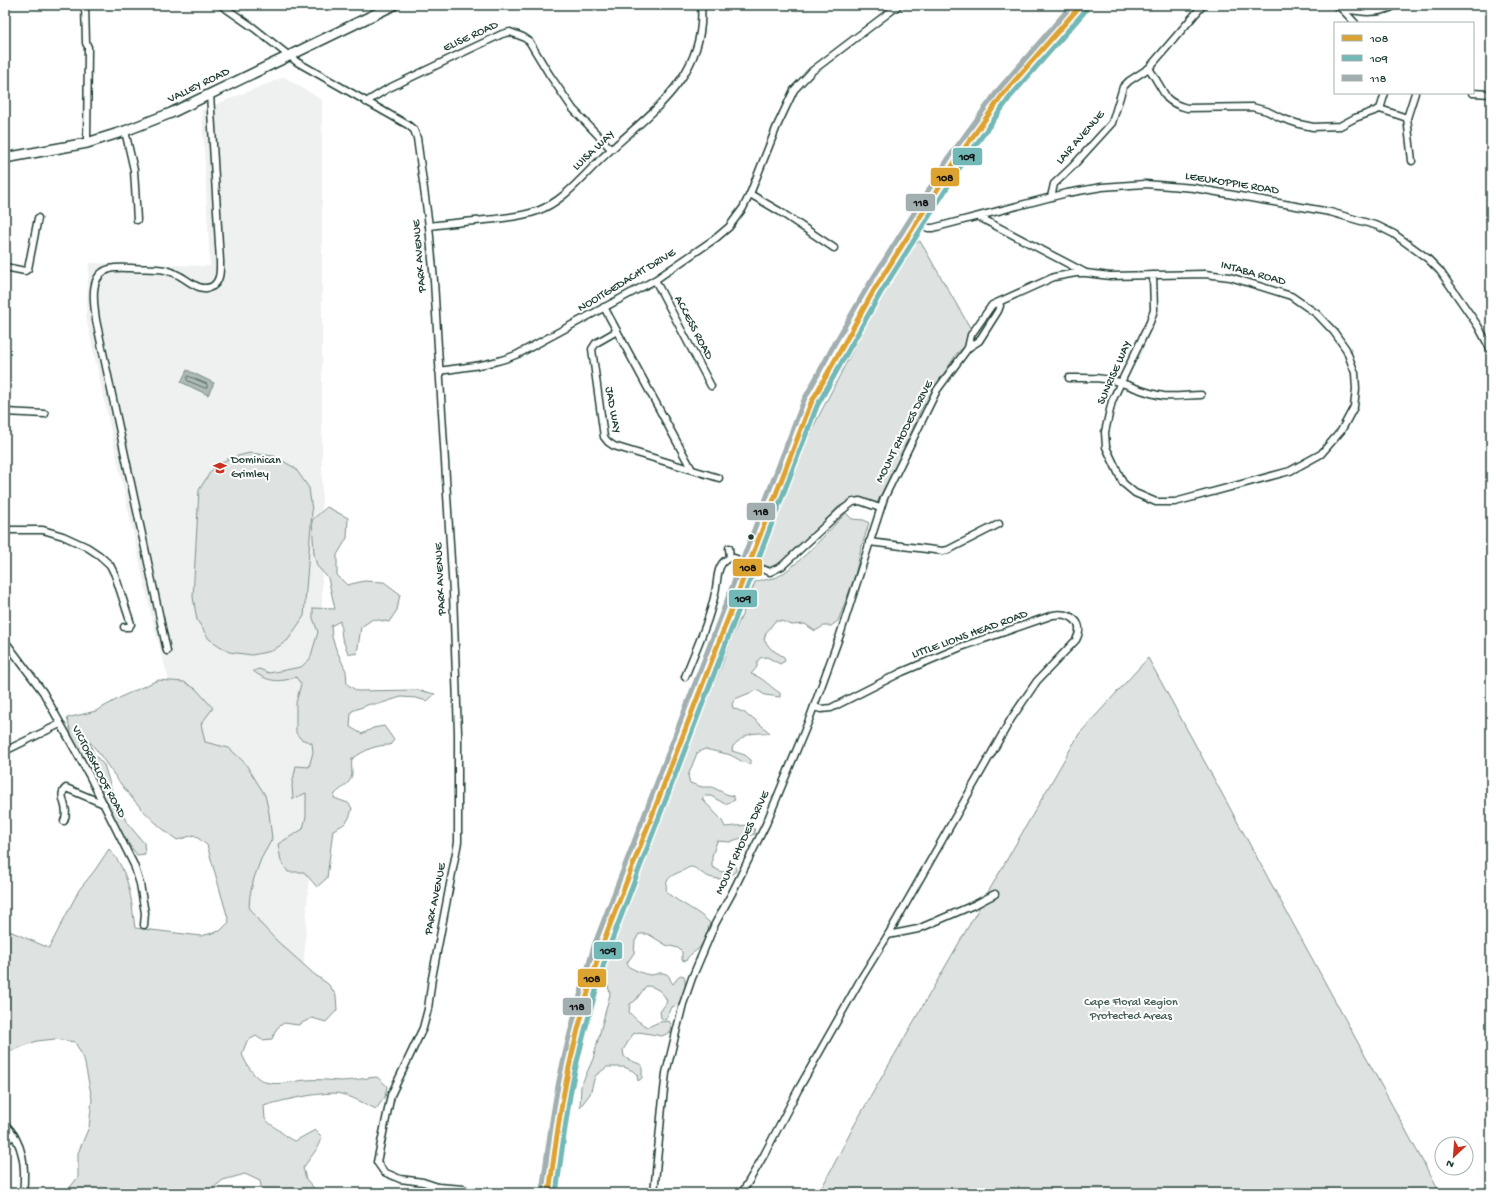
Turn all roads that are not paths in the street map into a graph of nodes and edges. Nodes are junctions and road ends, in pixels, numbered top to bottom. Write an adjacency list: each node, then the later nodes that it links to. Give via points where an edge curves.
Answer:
1 (85, 5): 23 (street, via 88,47)
2 (221, 5): 12 (street, PARK AVENUE)
3 (394, 5): 12 (street, VALLEY ROAD)
4 (701, 5): 24 (street, LUISA WAY, via 699,37 686,73 666,100)
5 (899, 5): 27 (street, NOOITGEDACHT DRIVE, via 812,71 794,90)
6 (1081, 5): 32 (main road, via 994,106)
7 (1204, 5): 13 (street, LAIR AVENUE)
8 (1335, 5): 10 (street)
9 (1396, 5): 10 (street, via 1377,12 1358,12)
10 (1342, 8): 11 (street)
11 (1354, 22)
12 (289, 56): 15 (street, VALLEY ROAD); 19 (street, PARK AVENUE)
13 (1149, 68): 20 (street, via 1167,98 1187,108 1252,107 1299,124 1327,128 1340,126); 28 (street, LAIR AVENUE, via 1123,87 1112,122 1054,184)
14 (1474, 93): 18 (street)
15 (210, 94): 22 (street, VALLEY ROAD, via 172,113); 63 (street, via 219,278 210,287 202,288 165,270 110,269 99,275 94,291 97,328)
16 (1385, 94): 20 (street)
17 (1415, 94): 21 (street)
18 (1491, 94)
19 (366, 102): 24 (street, ELISE ROAD, via 459,54 510,32 529,41 573,109); 33 (street, PARK AVENUE, via 408,125 415,133)
20 (1380, 109): 21 (street)
21 (1407, 118): 26 (street)
22 (125, 131): 23 (street, VALLEY ROAD); 31 (street, via 134,170)
23 (87, 142): 25 (street, VALLEY ROAD)
24 (611, 149): 33 (street, LUISA WAY, via 557,201 536,212)
25 (5, 158)
26 (1412, 161)
27 (750, 194): 34 (street); 38 (street, NOOITGEDACHT DRIVE, via 729,227)
28 (1051, 197): 29 (street, LEEUKOPPIE ROAD); 43 (street, LEEUKOPPIE ROAD, via 1102,187 1145,184 1174,186 1330,212 1378,226 1394,234 1435,265 1478,326)
29 (979, 217): 32 (street, LEEUKOPPIE ROAD, via 933,228); 36 (street, INTABA ROAD)
30 (38, 218): 35 (street, via 28,269 25,272)
31 (137, 220)
32 (915, 222): 60 (main road, via 836,354 810,403)
33 (430, 226): 44 (street, PARK AVENUE)
34 (834, 248)
35 (5, 267)
36 (1086, 273): 37 (street, INTABA ROAD, via 1110,276); 39 (street, INTABA ROAD, via 1054,277)
37 (1153, 275): 46 (street, SUNRISE WAY, via 1154,310); 53 (street, INTABA ROAD, via 1205,274 1230,277 1292,296 1317,314 1334,332 1346,349 1355,373 1354,407 1341,431 1321,454 1290,471)
38 (655, 280): 40 (street, NOOITGEDACHT DRIVE); 47 (street, ACCESS ROAD)
39 (999, 302): 42 (street, INTABA ROAD, via 992,305 985,314 971,335); 42 (street, via 998,311 979,341)
40 (604, 307): 41 (street); 44 (street, NOOITGEDACHT DRIVE, via 505,360)
41 (617, 331): 51 (street); 51 (street, JAD WAY, via 596,343 592,349 604,437 614,446)
42 (968, 348): 54 (street, MOUNT RHODES DRIVE, via 937,390)
43 (1491, 350)
44 (439, 371): 76 (street, PARK AVENUE, via 453,593 458,733 458,842 426,1020 392,1095 377,1162 384,1172 400,1179 438,1187)
45 (1069, 378): 46 (street, via 1106,379)
46 (1120, 383): 48 (street, via 1146,393 1164,396); 53 (street, SUNRISE WAY, via 1112,401 1105,432 1106,447 1123,483 1135,493 1156,502 1175,502)
47 (711, 386)
48 (1201, 395)
49 (5, 412): 50 (street)
50 (45, 414)
51 (691, 468): 52 (street, JAD WAY)
52 (719, 478)
53 (1231, 486)
54 (880, 508): 57 (street, MOUNT RHODES DRIVE); 60 (street, via 860,501 853,502 840,511 782,566 770,572)
55 (999, 524): 57 (street, via 943,551)
56 (5, 530): 61 (street, via 43,530 63,536 99,555 110,566 117,580 131,624)
57 (869, 542): 65 (street, MOUNT RHODES DRIVE)
58 (729, 548): 59 (street)
59 (730, 558): 60 (street); 64 (street, via 723,562 719,571 714,598)
60 (749, 563): 78 (main road, via 601,948 572,1052 561,1108)
61 (124, 628)
62 (5, 641): 66 (street, VICTORSKLOOF ROAD, via 40,687)
63 (167, 651)
64 (685, 677)
65 (814, 707): 72 (street, LITTLE LIONS HEAD ROAD, via 831,708 902,672 961,647 1054,616 1069,615 1079,627 1078,635 1037,681 1011,719); 79 (street, MOUNT RHODES DRIVE, via 766,824 701,954 683,1004 666,1073)
66 (60, 724): 67 (street); 68 (street, VICTORSKLOOF ROAD)
67 (5, 751)
68 (104, 804): 69 (street, via 66,788 62,796 67,810); 71 (street, VICTORSKLOOF ROAD, via 136,870 145,913)
69 (64, 820)
70 (995, 894): 72 (street, via 918,929)
71 (144, 925)
72 (888, 935): 80 (street)
73 (5, 1124): 74 (street)
74 (14, 1135): 75 (street); 77 (street, via 23,1157)
75 (5, 1142)
76 (464, 1189)
77 (23, 1193)
78 (550, 1193)
79 (654, 1193)
80 (742, 1193)

